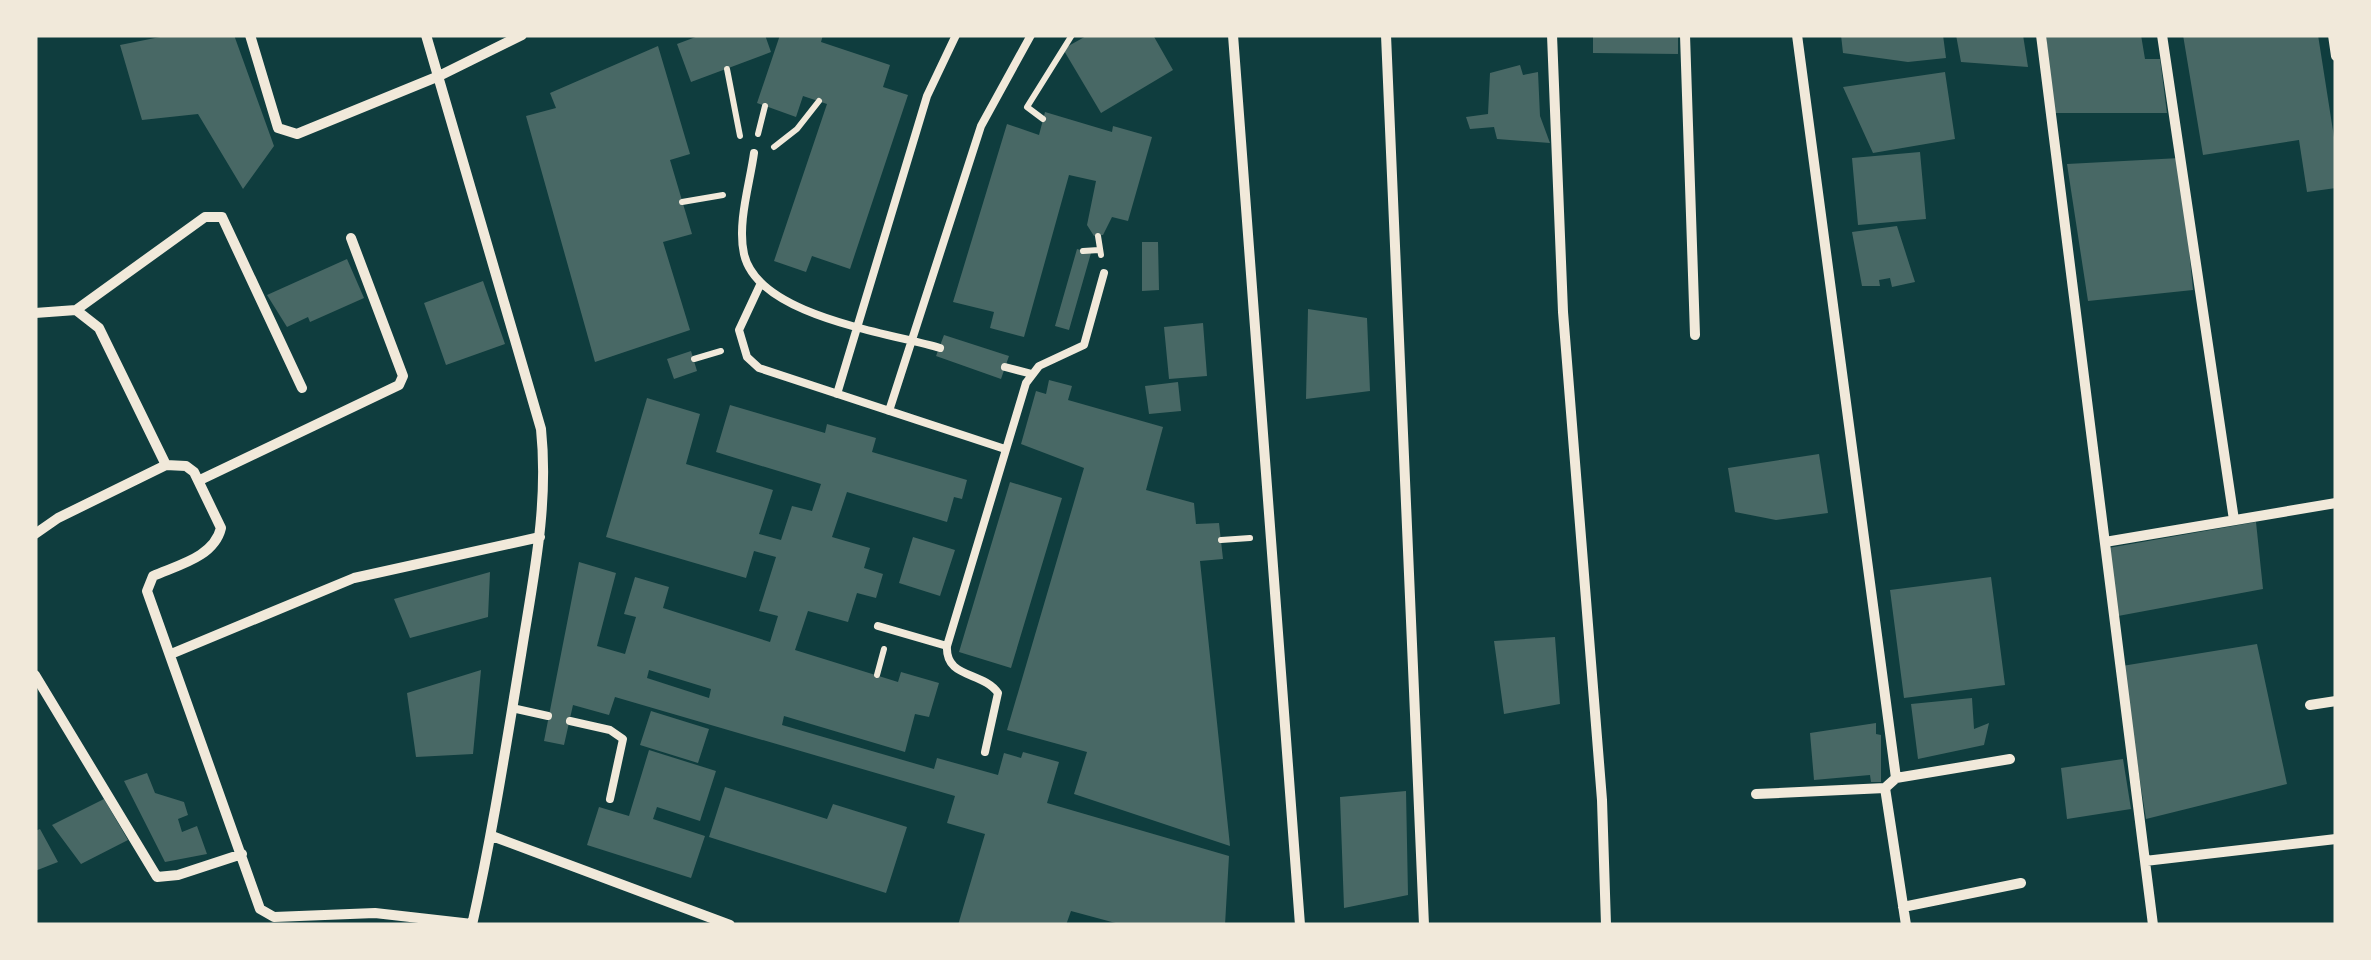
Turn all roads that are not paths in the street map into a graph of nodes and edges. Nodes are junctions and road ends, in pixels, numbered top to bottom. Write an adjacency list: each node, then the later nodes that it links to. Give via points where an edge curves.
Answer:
1 (250, 35): 15 (street, via 278,128 287,134)
2 (426, 35): 15 (street)
3 (522, 35): 15 (street)
4 (956, 35): 22 (lane, via 927,96)
5 (1031, 35): 24 (lane, via 981,126)
6 (1233, 35): 62 (street)
7 (1386, 35): 63 (street)
8 (1552, 35): 64 (street)
9 (1685, 35): 23 (street)
10 (1797, 35): 50 (street)
11 (2041, 35): 38 (street)
12 (2162, 35): 35 (street)
13 (2333, 35): 14 (street)
14 (2336, 56)
15 (439, 76): 37 (street, via 541,429)
16 (754, 153): 19 (lane, via 744,253)
17 (350, 238): 33 (street, via 402,376 399,386)
18 (1104, 273): 27 (lane, via 1084,345)
19 (760, 285): 22 (lane, via 781,301); 29 (lane, via 740,330 748,358 758,368)
20 (76, 310): 21 (street); 28 (street, via 205,217 222,217); 32 (street, via 99,328)
21 (35, 313)
22 (858, 325): 24 (lane); 29 (lane)
23 (1696, 335)
24 (912, 340): 25 (lane); 30 (lane)
25 (940, 348)
26 (1006, 367): 27 (lane)
27 (1032, 374): 31 (lane)
28 (302, 388)
29 (837, 394): 30 (lane)
30 (889, 411): 31 (lane)
31 (1005, 449): 40 (lane)
32 (166, 465): 33 (street, via 186,466); 36 (street)
33 (200, 480): 41 (street, via 222,528 217,542 152,576 147,586)
34 (2336, 503): 35 (street)
35 (2234, 520): 38 (street)
36 (35, 534)
37 (540, 537): 41 (street, via 354,578); 45 (street)
38 (2104, 542): 57 (street)
39 (878, 626): 40 (lane)
40 (946, 646): 48 (lane, via 955,669 998,693)
41 (172, 654): 56 (street)
42 (35, 675): 56 (street, via 157,877)
43 (2336, 702): 44 (street)
44 (2310, 705)
45 (512, 708): 46 (lane); 54 (street)
46 (548, 716)
47 (570, 721): 53 (lane, via 622,739)
48 (985, 752)
49 (2010, 759): 50 (street)
50 (1896, 778): 51 (street)
51 (1884, 788): 52 (street); 59 (street)
52 (1756, 794)
53 (610, 799)
54 (492, 836): 60 (street); 61 (street)
55 (2336, 838): 57 (street)
56 (242, 854): 60 (street, via 260,908 274,918 375,913)
57 (2145, 861): 66 (street)
58 (2021, 883): 59 (street)
59 (1904, 907): 65 (street)
60 (472, 924)
61 (730, 925)
62 (1300, 925)
63 (1424, 925)
64 (1606, 925)
65 (1906, 925)
66 (2153, 925)

